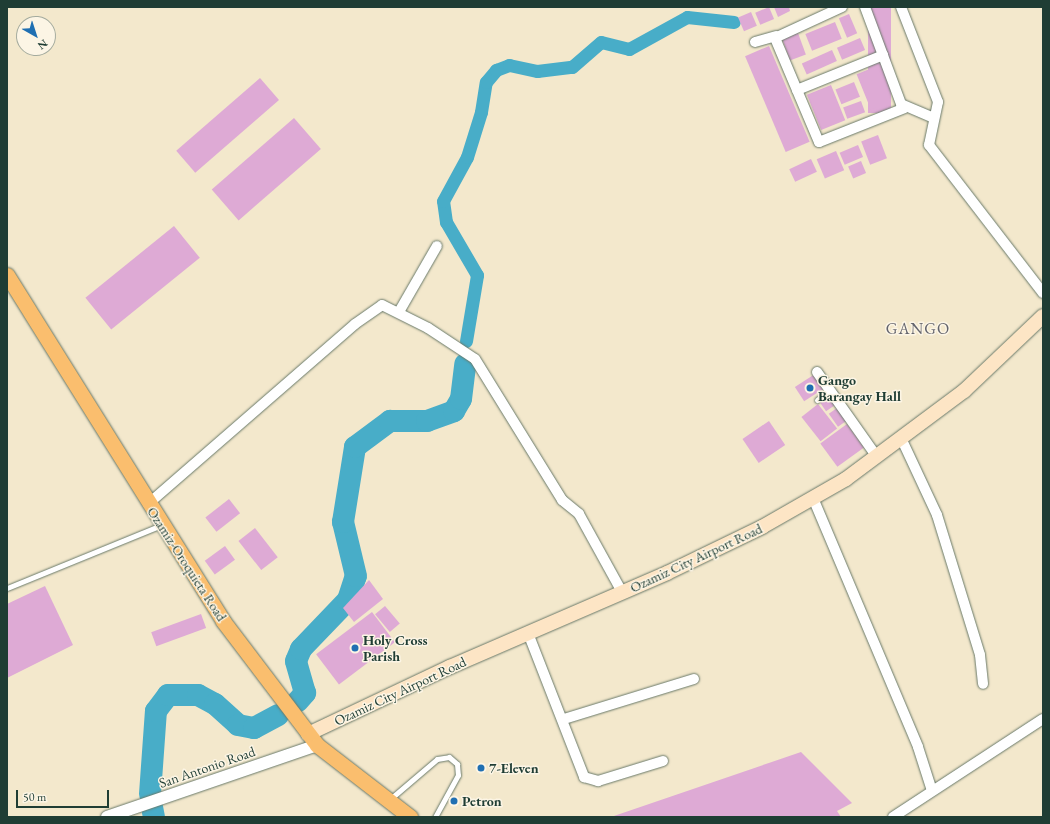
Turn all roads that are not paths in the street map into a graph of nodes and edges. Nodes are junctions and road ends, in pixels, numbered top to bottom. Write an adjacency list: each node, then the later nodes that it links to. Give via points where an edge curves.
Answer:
1 (842, 7): 4 (street)
2 (865, 7): 6 (street)
3 (901, 7): 9 (street, via 936,96)
4 (776, 36): 5 (street); 7 (street)
5 (755, 42)
6 (883, 54): 7 (street); 8 (street)
7 (797, 90): 8 (street, via 821,143)
8 (905, 108): 9 (street)
9 (934, 118): 12 (street, via 929,146)
10 (437, 246): 13 (street)
11 (7, 275): 21 (main road, Ozamiz-Oroquieta Road)
12 (1043, 293)
13 (399, 312): 21 (street, via 378,306); 24 (street, via 475,359 562,500 579,514)
14 (1043, 316): 18 (main road, Ozamiz City Airport Road, via 964,391)
15 (817, 372): 16 (street)
16 (830, 390): 17 (lane); 19 (street)
17 (817, 400)
18 (902, 440): 19 (main road, Ozamiz City Airport Road); 27 (street, via 937,515 980,655)
19 (877, 457): 20 (main road, Ozamiz City Airport Road)
20 (814, 498): 24 (main road, Ozamiz City Airport Road, via 762,527); 32 (street, via 918,747)
21 (148, 504): 22 (main road, Ozamiz-Oroquieta Road)
22 (162, 525): 23 (lane); 30 (main road, Ozamiz-Oroquieta Road, via 223,622)
23 (7, 588)
24 (622, 592): 25 (main road, Ozamiz City Airport Road)
25 (528, 633): 28 (street); 30 (main road, Ozamiz City Airport Road)
26 (694, 678): 28 (street)
27 (983, 684)
28 (564, 719): 31 (street, via 576,762 590,781)
29 (1043, 719): 32 (street)
30 (313, 740): 33 (main road, Ozamiz-Oroquieta Road); 34 (street, San Antonio Road)
31 (663, 761)
32 (932, 791): 37 (street)
33 (389, 800): 35 (main road, Ozamiz-Oroquieta Road); 36 (lane, via 437,759 449,756 457,764 458,775)
34 (107, 817)
35 (410, 817)
36 (435, 817)
37 (893, 817)

